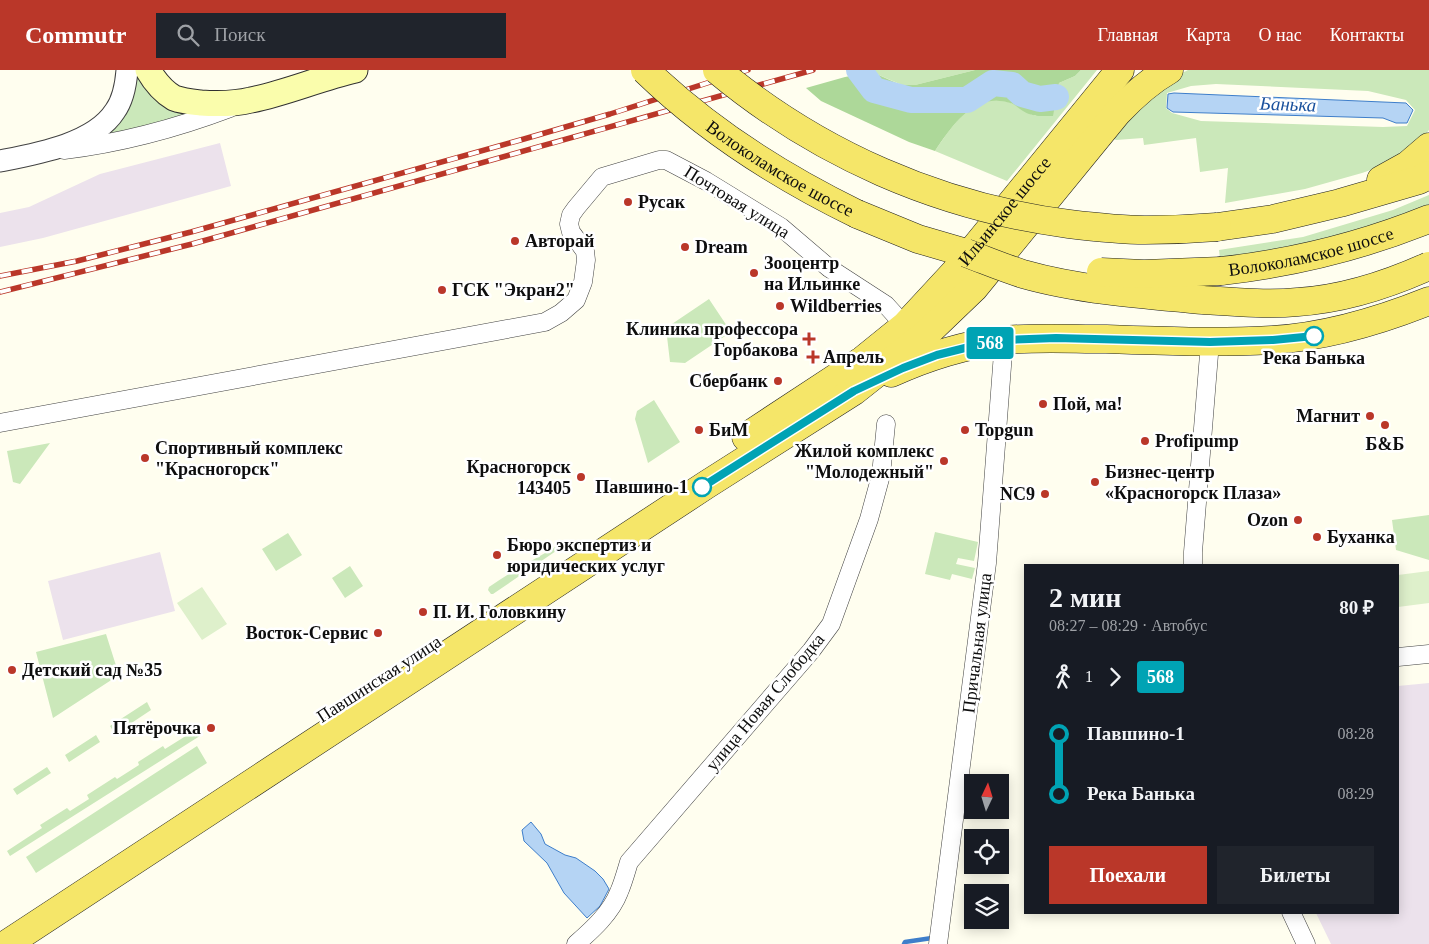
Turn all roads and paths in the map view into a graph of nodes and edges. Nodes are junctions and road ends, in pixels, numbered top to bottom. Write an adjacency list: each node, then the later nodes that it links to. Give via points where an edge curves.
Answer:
1 (127, 70): 11 (street, via 116,110 106,122 88,135)
2 (148, 70): 9 (main road, via 158,86 175,98 214,104)
3 (645, 70): 16 (main road, Волоколамское шоссе, bridge, via 699,119 744,151 814,193 857,214)
4 (717, 70): 14 (main road, bridge, via 764,107 839,152 938,195 985,209 1095,227 1143,230 1216,227 1274,219)
5 (1128, 70): 8 (main road, Ильинское шоссе)
6 (1168, 70): 23 (main road, via 1137,92 1117,113 974,288 926,334)
7 (345, 71): 9 (main road)
8 (1112, 80): 19 (main road, Ильинское шоссе, via 955,272)
9 (250, 100): 11 (street, via 199,119 104,145)
10 (1429, 147): 14 (main road, via 1408,165)
11 (44, 152): 12 (street)
12 (0, 161)
13 (1429, 176): 14 (main road)
14 (1340, 203)
15 (1429, 219): 16 (main road, Волоколамское шоссе, bridge, via 1355,246 1262,266 1221,271 1144,274 1072,271)
16 (966, 253): 17 (main road, bridge, via 1024,274 1082,286 1244,302 1298,302 1345,295 1392,283)
17 (1429, 266)
18 (1429, 301): 21 (main road, via 1371,322 1314,336)
19 (905, 326): 22 (main road, Ильинское шоссе); 24 (street, Почтовая улица, via 886,305 829,268 781,226 672,162 659,160 602,177 571,215 571,232 585,251 583,282 576,300 545,322)
20 (1004, 340): 21 (main road, via 1056,338); 23 (main road, via 937,355); 33 (street, Причальная улица, via 988,563)
21 (1210, 342): 26 (street)
22 (882, 346): 30 (main road, Павшинская улица)
23 (854, 391): 31 (main road, Павшинская улица)
24 (0, 423)
25 (886, 424): 32 (street, улица Новая Слободка, via 877,493 831,624 629,862 619,894 588,935)
26 (1193, 564)
27 (1429, 654): 28 (street)
28 (1399, 657)
29 (1292, 914): 34 (street)
30 (0, 930)
31 (7, 944)
32 (576, 944)
33 (938, 944)
34 (1306, 944)

